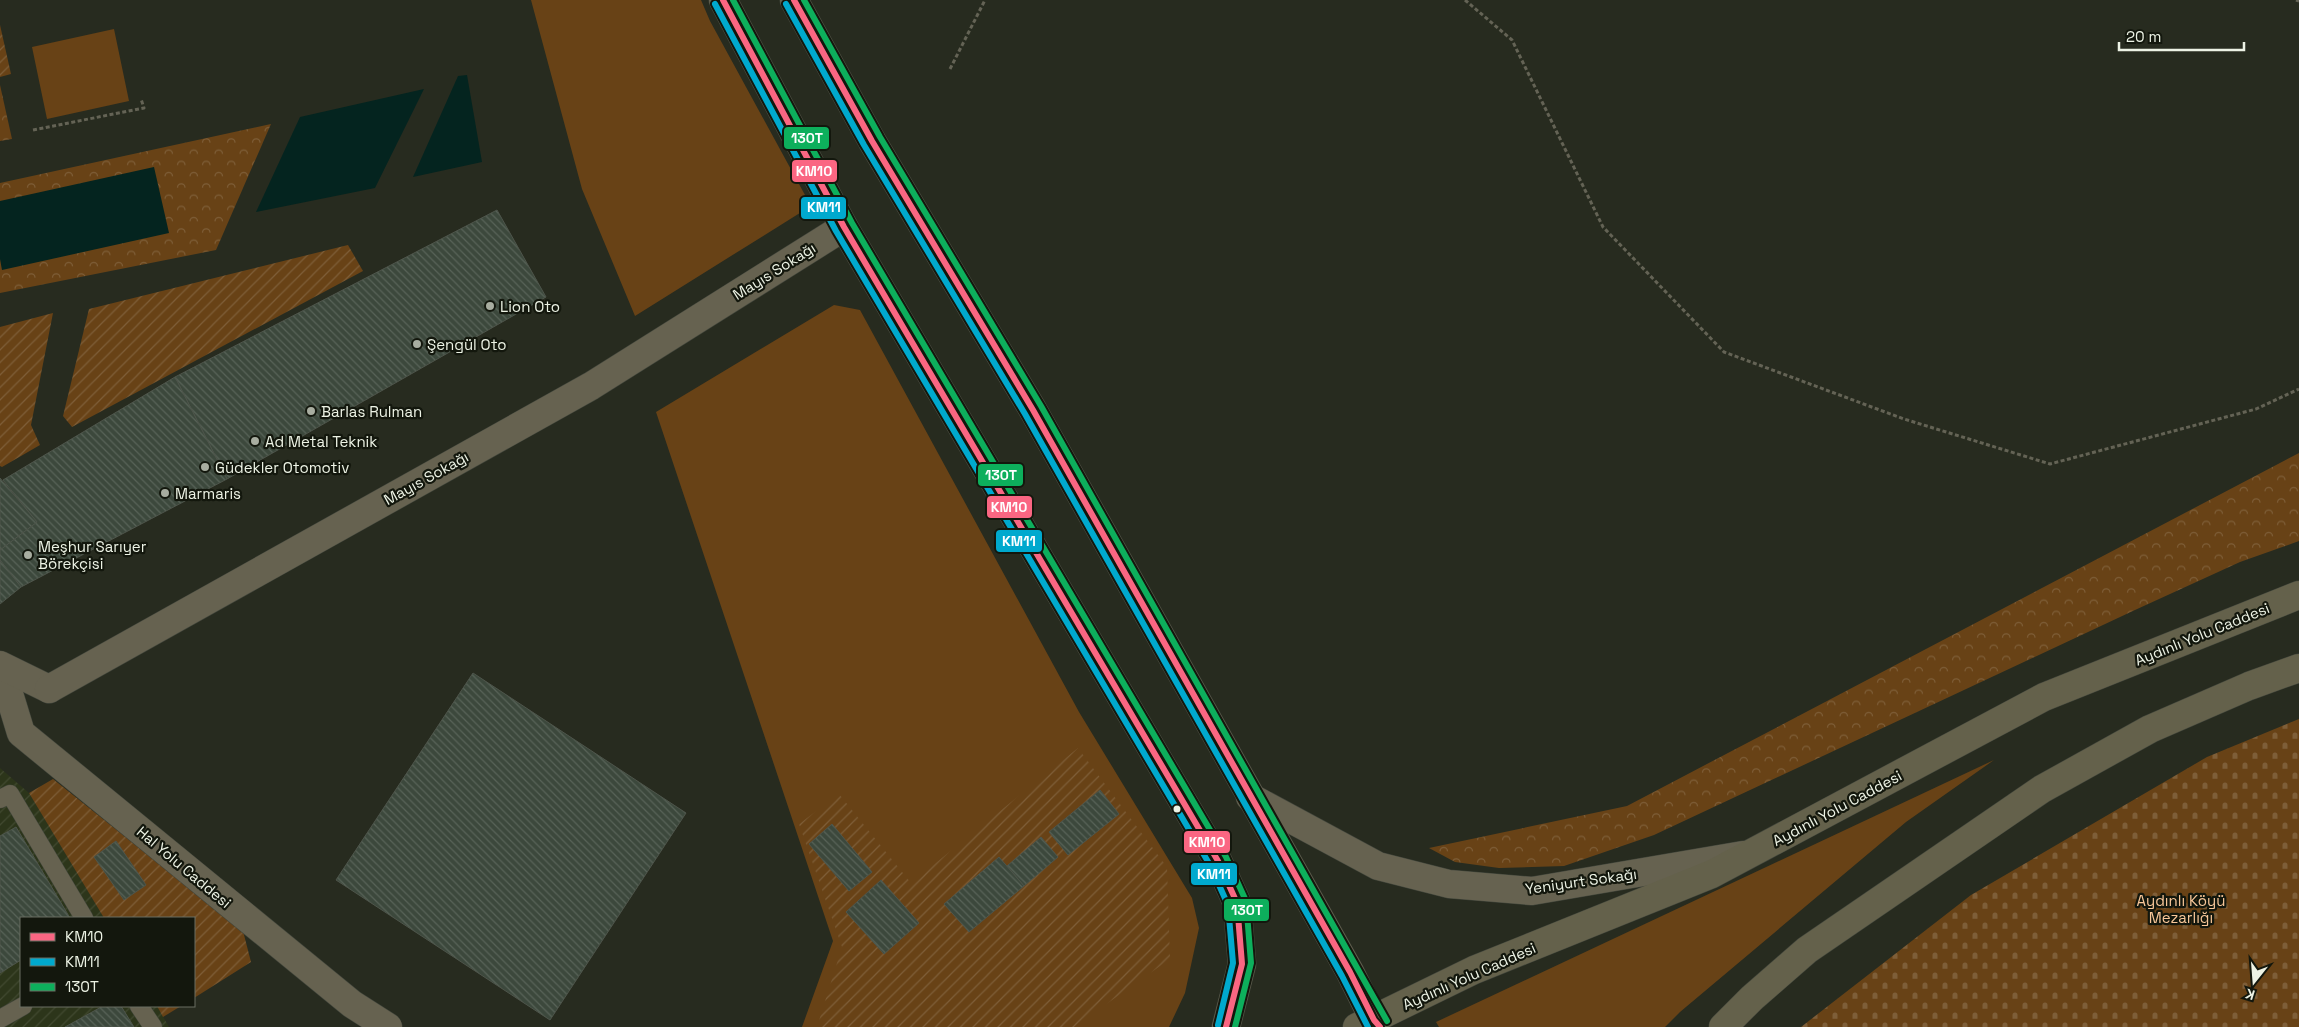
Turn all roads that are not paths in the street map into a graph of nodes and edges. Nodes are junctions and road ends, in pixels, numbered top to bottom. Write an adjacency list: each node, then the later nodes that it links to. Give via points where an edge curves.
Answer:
1 (723, 0): 3 (street)
2 (794, 0): 7 (street, via 872,141 1037,419)
3 (844, 227): 6 (street, Mayıs Sokağı, via 591,386 49,689); 18 (street, via 1218,860 1237,903 1242,964)
4 (2299, 595): 9 (main road, Aydınlı Yolu Caddesi, via 2044,697)
5 (2299, 668): 11 (main road, via 2150,729 2042,790 1807,950)
6 (2, 679): 17 (street, Hal Yolu Caddesi, via 21,732 352,1004)
7 (1250, 797): 9 (street, Yeniyurt Sokağı, via 1378,866 1448,884 1532,891); 15 (street, via 1350,972)
8 (0, 799): 10 (lane, via 10,794)
9 (1751, 853): 15 (main road, Aydınlı Yolu Caddesi, via 1712,874 1474,970)
10 (83, 917)
11 (1752, 998): 19 (main road); 20 (main road)
12 (21, 1007): 14 (lane)
13 (140, 1007): 16 (lane)
14 (0, 1019)
15 (1370, 1025)
16 (153, 1027)
17 (388, 1027)
18 (1226, 1027)
19 (1723, 1027)
20 (1737, 1027)

